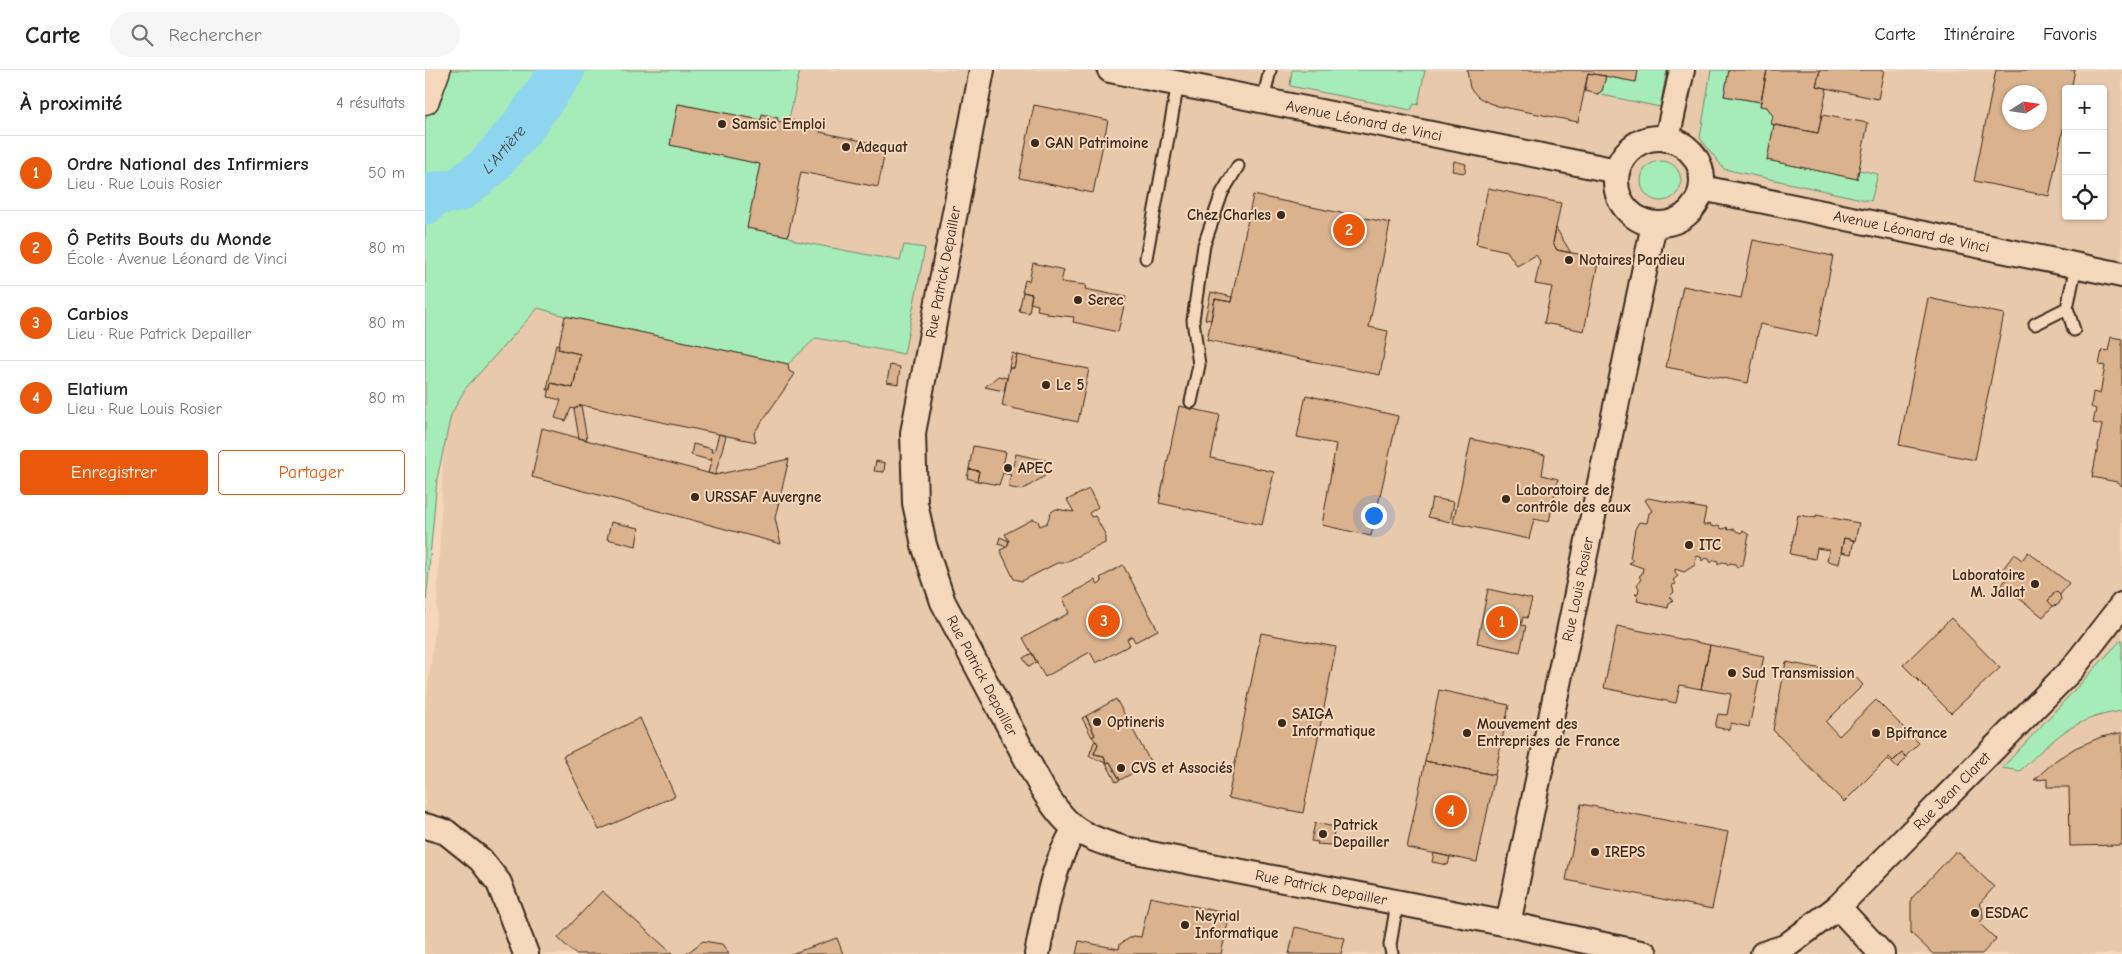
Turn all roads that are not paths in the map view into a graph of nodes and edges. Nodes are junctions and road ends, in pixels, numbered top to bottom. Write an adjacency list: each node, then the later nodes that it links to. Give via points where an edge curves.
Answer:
1 (435, 70): 7 (main road)
2 (982, 70): 23 (street, Rue Patrick Depailler, via 913,433 915,503 924,545 943,602 1042,788 1057,812)
3 (1110, 70): 6 (street, Avenue Léonard de Vinci)
4 (1270, 70): 8 (lane)
5 (1681, 70): 9 (street)
6 (1178, 83): 8 (street, Avenue Léonard de Vinci); 14 (lane)
7 (425, 100)
8 (1263, 101): 11 (street, Avenue Léonard de Vinci)
9 (1667, 139): 11 (street, via 1651,138 1636,145 1623,156); 12 (street, via 1683,145 1695,157 1701,172)
10 (1238, 166): 20 (lane, via 1222,193 1205,245 1193,320 1199,365)
11 (1617, 171): 13 (street, via 1616,186 1628,212)
12 (1702, 188): 13 (street, via 1696,204 1685,216 1670,223); 15 (street, Avenue Léonard de Vinci)
13 (1654, 224): 26 (street, Rue Louis Rosier)
14 (1146, 258)
15 (2076, 266): 16 (street, Avenue Léonard de Vinci); 17 (lane)
16 (2122, 275)
17 (2067, 308): 18 (lane); 19 (lane)
18 (2035, 324)
19 (2074, 330)
20 (1191, 402)
21 (2122, 605): 25 (street, Rue Jean Claret, via 2072,669)
22 (425, 826): 28 (street, via 446,832 481,860 499,883)
23 (1075, 829): 24 (street, Rue Patrick Depailler, via 1097,841 1125,849); 29 (street, via 1055,872)
24 (1397, 903): 26 (street, Rue Patrick Depailler); 30 (lane, via 1390,945)
25 (1838, 907): 32 (street, Rue Jean Claret, via 1785,947); 33 (street)
26 (1508, 924): 27 (street)
27 (1620, 951): 31 (street)
28 (526, 954)
29 (1037, 954)
30 (1392, 954)
31 (1645, 954)
32 (1763, 954)
33 (1882, 954)

